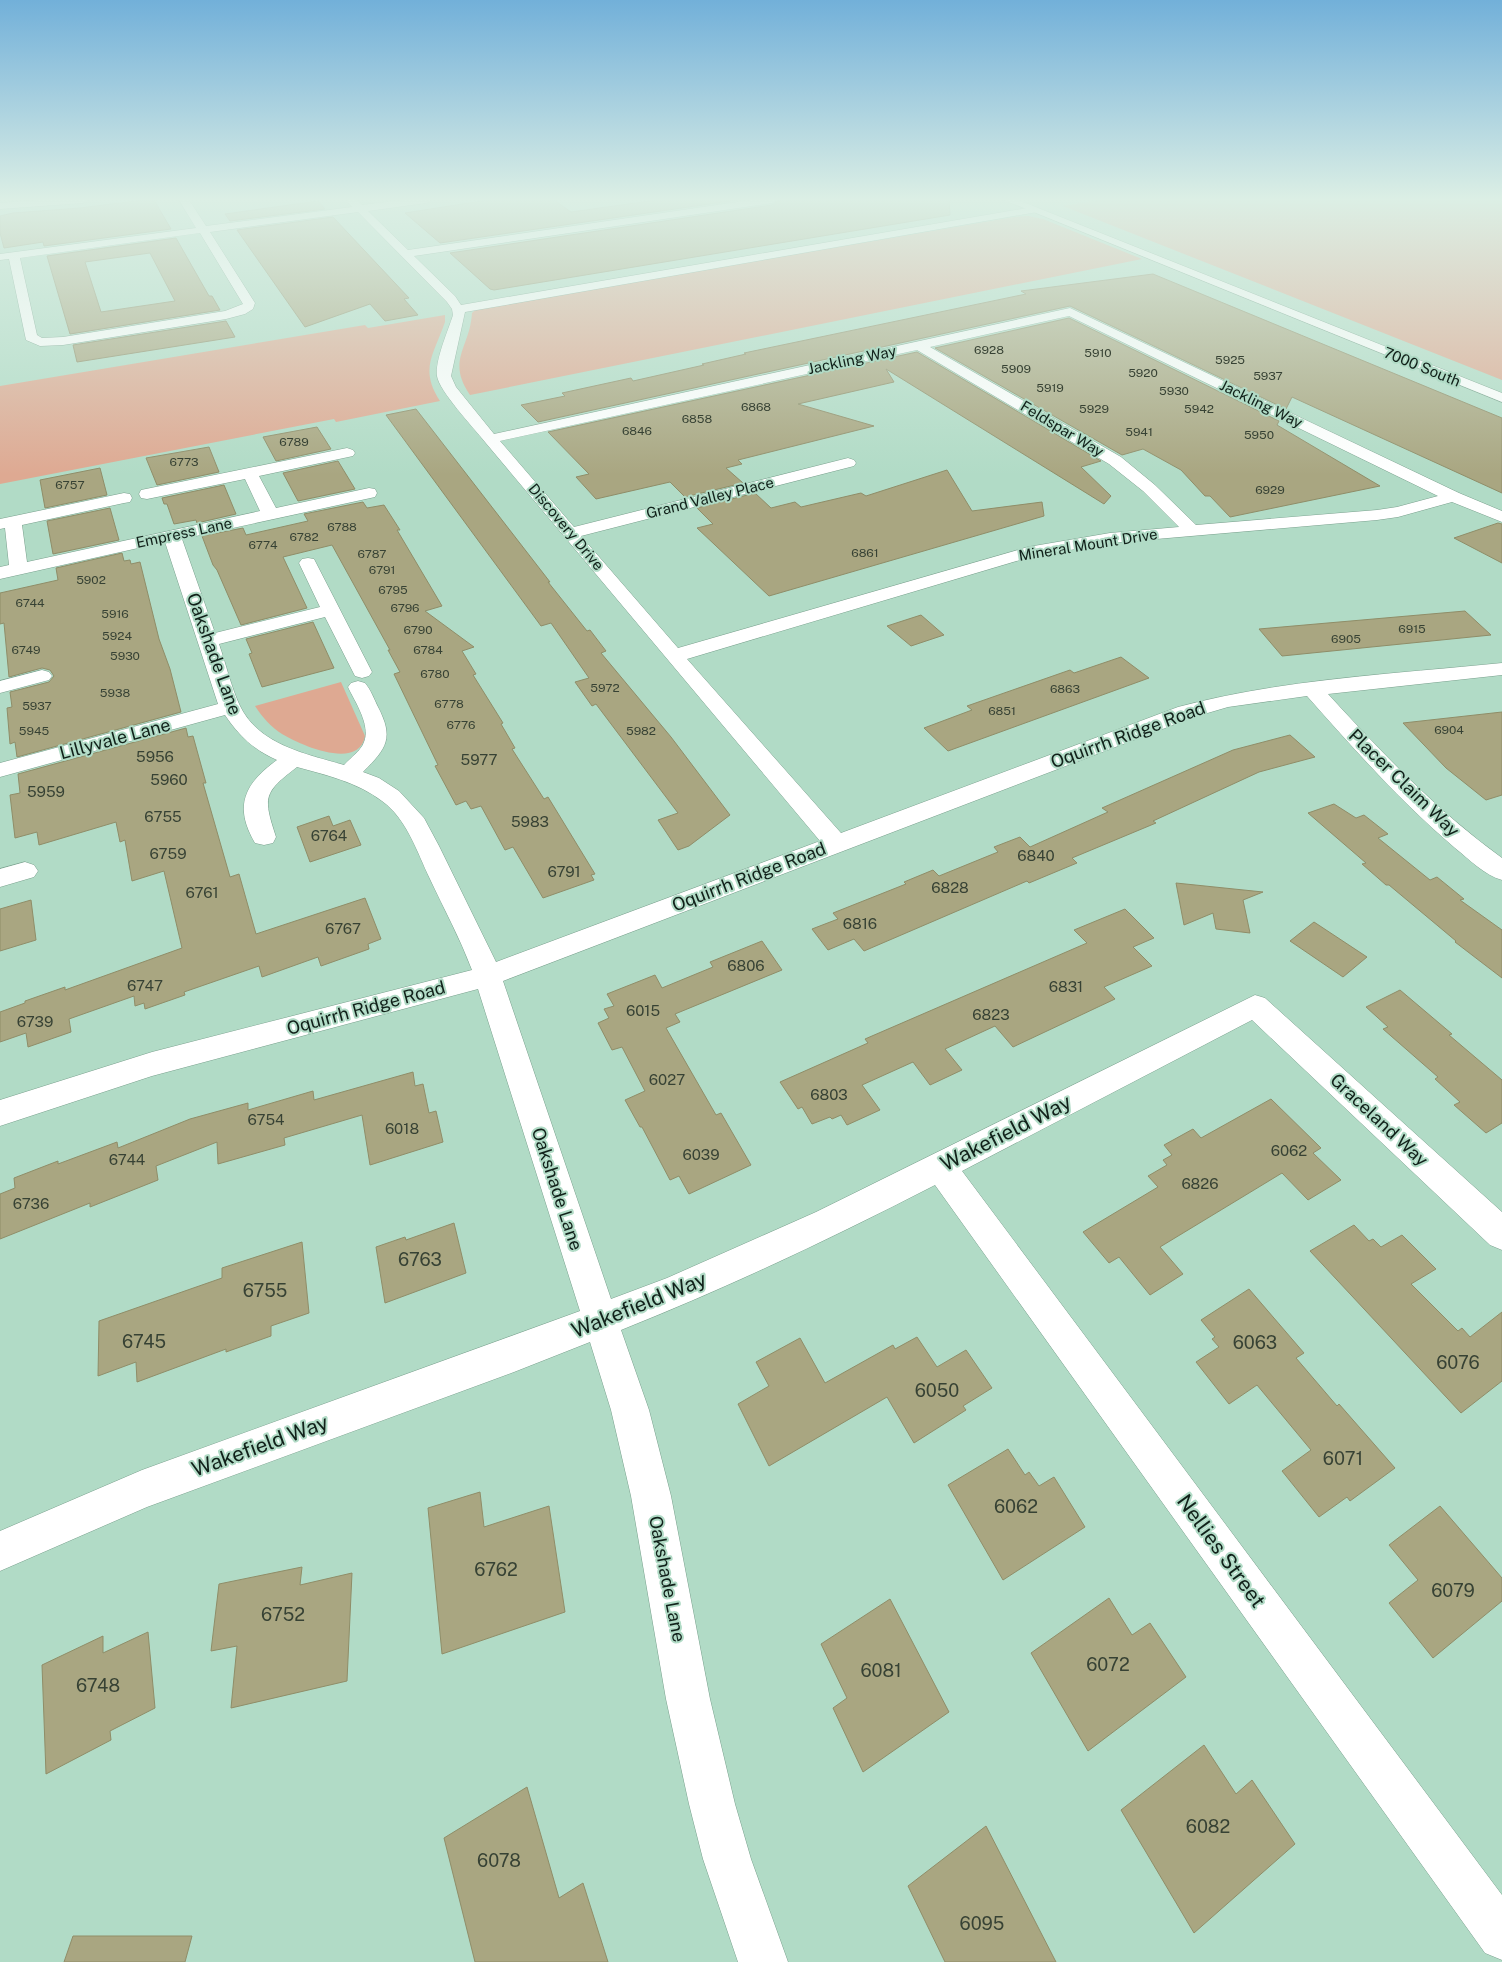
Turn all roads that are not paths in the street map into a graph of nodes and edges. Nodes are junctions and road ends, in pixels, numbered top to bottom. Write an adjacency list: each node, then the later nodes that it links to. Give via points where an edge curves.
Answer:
1 (21, 292): 2 (street, via 31,337 40,342 226,314 249,306)
2 (242, 292)
3 (443, 292): 6 (street)
4 (559, 292): 6 (street)
5 (1236, 292): 8 (street, 7000 South)
6 (458, 309): 9 (street, Discovery Drive, via 444,376 449,388)
7 (920, 346): 9 (street, Jackling Way); 15 (street, Jackling Way, via 1070,312); 20 (street, Feldspar Way, via 1131,471)
8 (1502, 398)
9 (490, 439): 21 (street, Discovery Drive)
10 (347, 453): 12 (street)
11 (848, 463): 21 (street, Grand Valley Place)
12 (250, 473): 14 (street); 17 (street)
13 (369, 492): 17 (street, Empress Lane)
14 (147, 494)
15 (1453, 497): 18 (street, Jackling Way); 20 (street, Mineral Mount Drive, via 1377,515)
16 (124, 498): 19 (street)
17 (270, 514): 22 (street, Empress Lane)
18 (1502, 518)
19 (6, 523): 24 (street)
20 (1191, 530): 28 (street, Mineral Mount Drive, via 1110,538 1028,552)
21 (572, 533): 28 (street, Discovery Drive)
22 (172, 536): 24 (street, Empress Lane); 27 (street, Oakshade Lane)
23 (308, 563): 26 (street)
24 (19, 569): 25 (street, Empress Lane)
25 (0, 574)
26 (331, 610): 27 (street); 36 (street, via 360,680 378,735 374,747)
27 (208, 641): 33 (street, Oakshade Lane)
28 (674, 656): 38 (street, Discovery Drive)
29 (1502, 669): 32 (street, Oquirrh Ridge Road)
30 (42, 676): 31 (street)
31 (0, 686)
32 (1312, 689): 38 (street, Oquirrh Ridge Road, via 1247,697 1186,712); 40 (street, Placer Claim Way, via 1390,774 1438,820)
33 (230, 707): 34 (street, Oakshade Lane, via 245,730 266,747); 35 (street, Lillyvale Lane)
34 (292, 759): 36 (street, Oakshade Lane); 37 (street, via 266,781 256,799 256,811)
35 (0, 770)
36 (349, 773): 42 (street, Oakshade Lane, via 390,796 415,823)
37 (264, 836)
38 (836, 844): 42 (street, Oquirrh Ridge Road)
39 (24, 871): 41 (street)
40 (1502, 871)
41 (0, 878)
42 (488, 976): 44 (street, Oquirrh Ridge Road, via 152,1064); 47 (street, Oakshade Lane)
43 (1255, 1006): 45 (street, Wakefield Way); 46 (street, Graceland Way)
44 (0, 1113)
45 (940, 1166): 47 (street, Wakefield Way, via 828,1223); 49 (street, Nellies Street)
46 (1502, 1234)
47 (601, 1321): 48 (street, Wakefield Way, via 142,1489); 50 (street, Oakshade Lane, via 630,1410 647,1478 688,1699 712,1804)
48 (0, 1551)
49 (1502, 1936)
50 (763, 1962)

